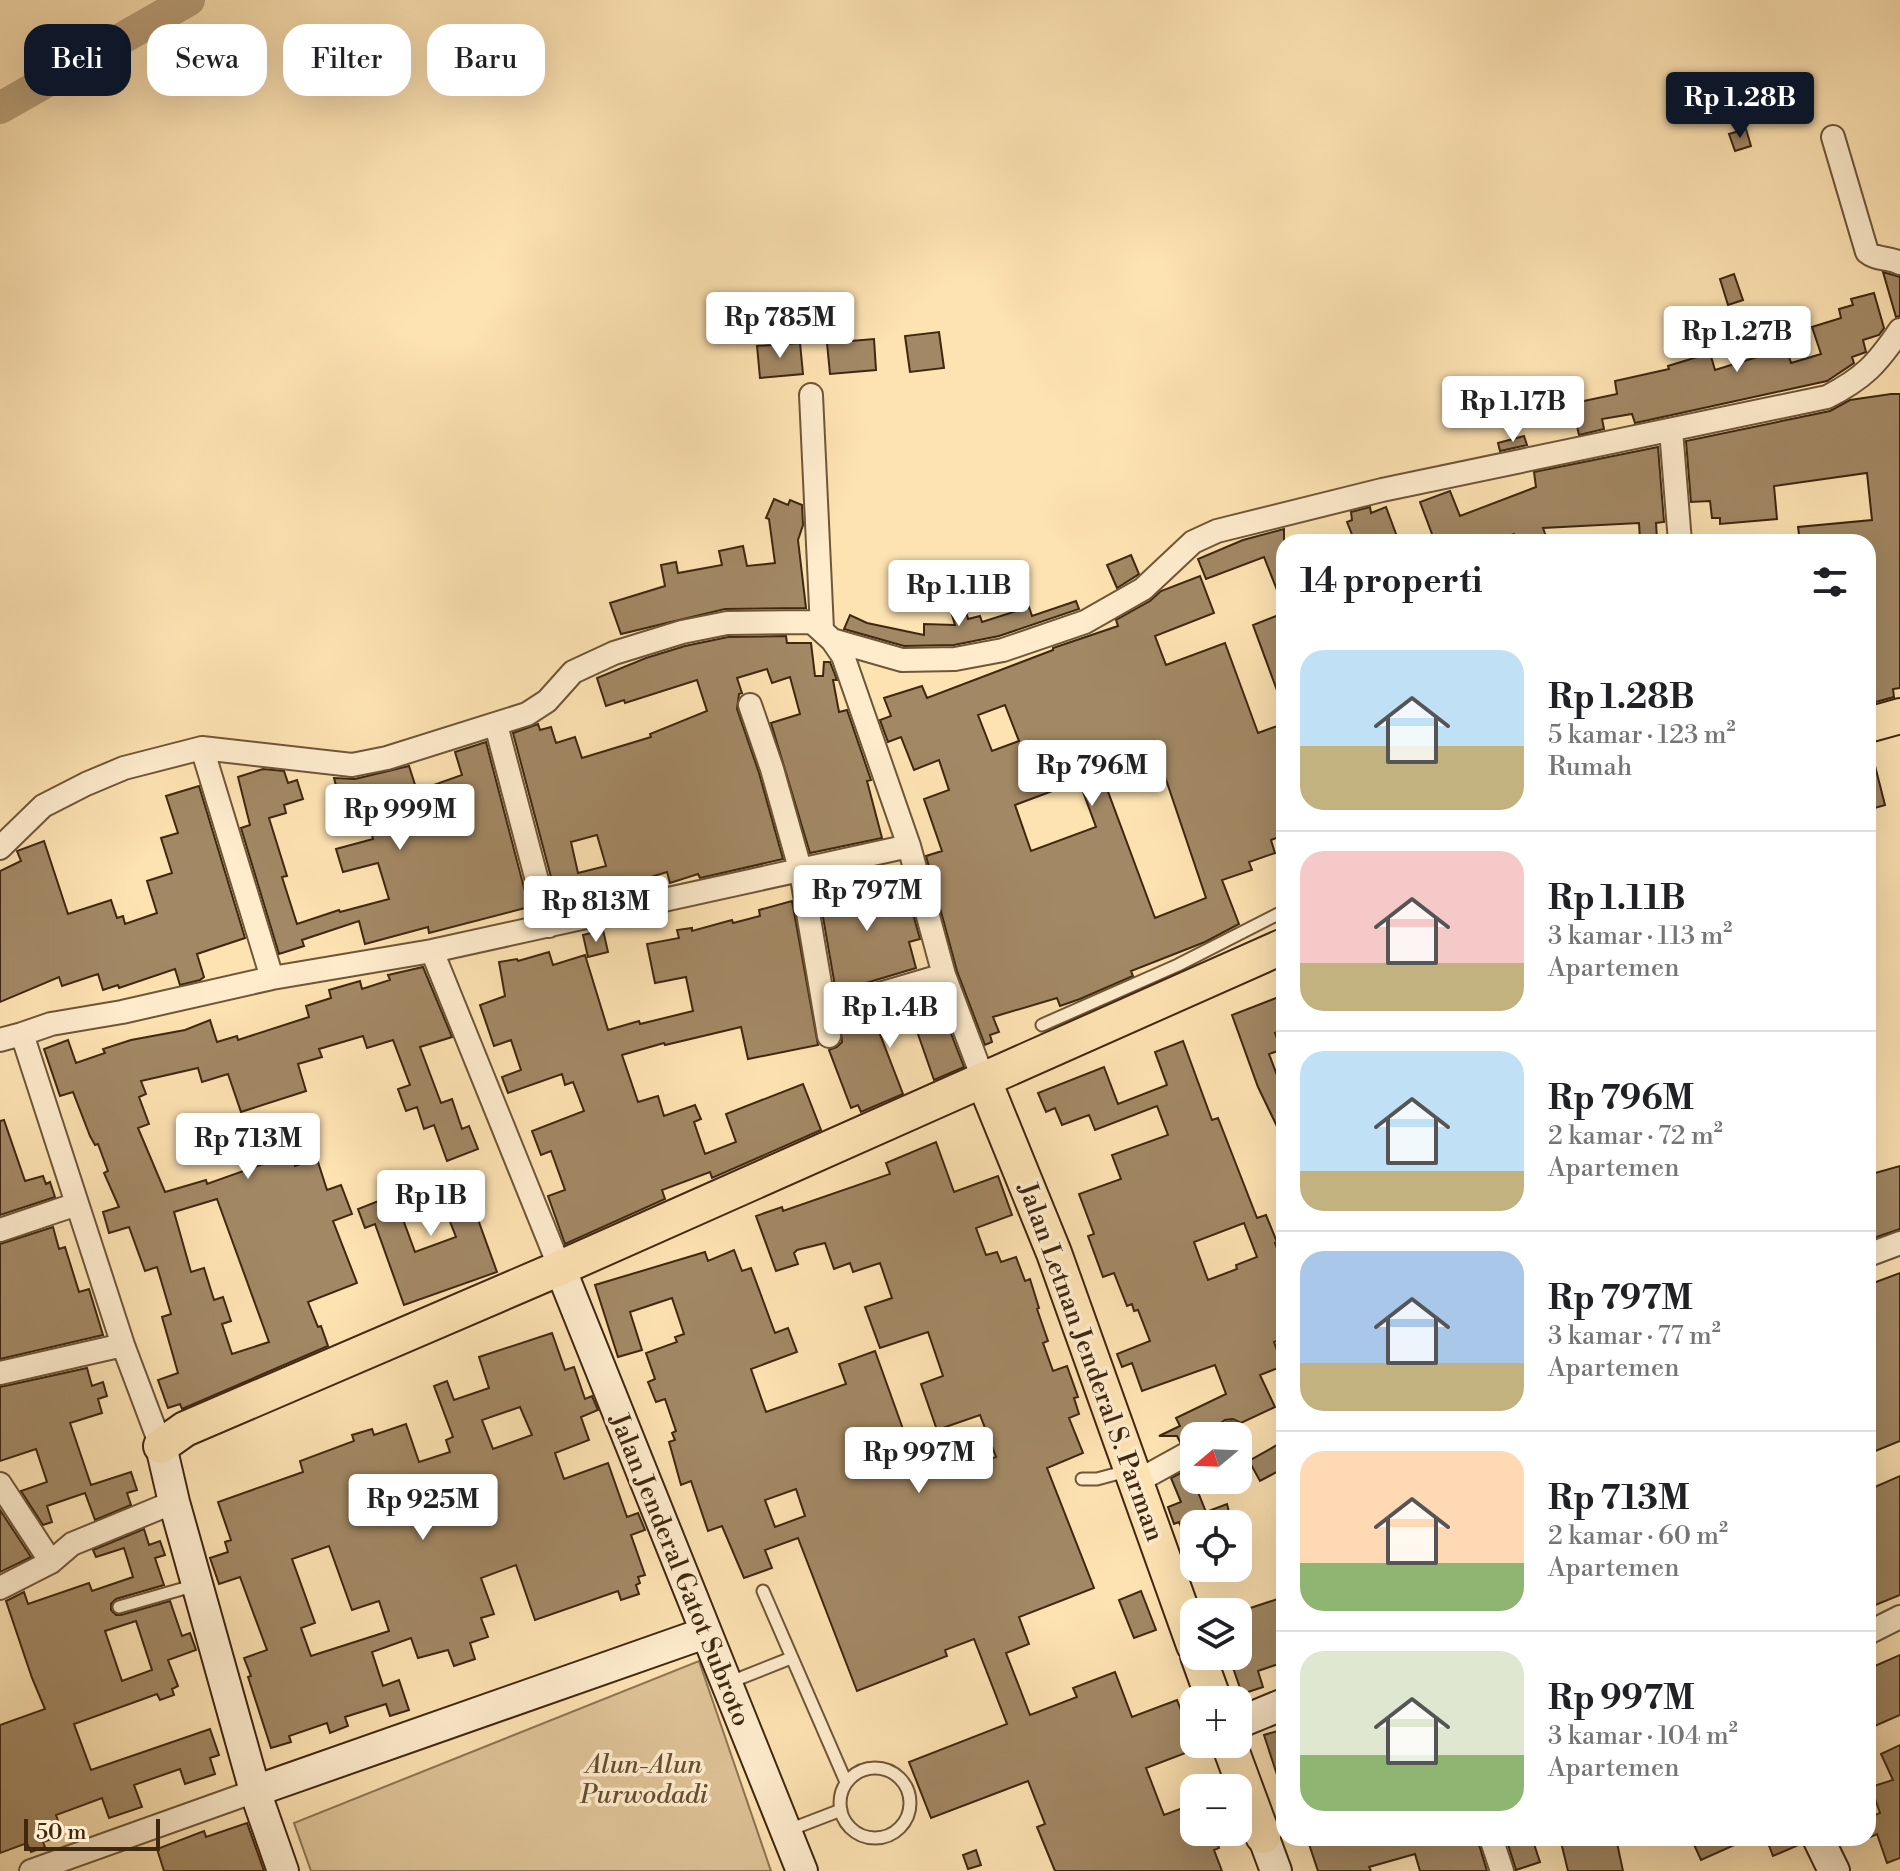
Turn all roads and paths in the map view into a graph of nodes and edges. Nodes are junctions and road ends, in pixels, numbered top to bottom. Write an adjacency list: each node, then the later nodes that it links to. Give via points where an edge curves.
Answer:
1 (1833, 137): 2 (street, via 1867,252)
2 (1900, 263)
3 (1900, 330): 5 (street, via 1869,372 1827,397)
4 (811, 395): 7 (street)
5 (1671, 430): 6 (street); 7 (street, via 1382,490 1217,531 1193,542 1143,589 1085,622 1003,650 955,659 902,660)
6 (1679, 534)
7 (827, 635): 11 (street, via 812,622 778,621 682,632 573,672 547,701); 13 (street, via 843,656)
8 (750, 705): 15 (street)
9 (1900, 716): 10 (main road)
10 (1876, 723)
11 (496, 725): 12 (street, via 352,765); 17 (street)
12 (202, 748): 14 (street, via 124,768 86,784 43,806); 21 (street)
13 (909, 846): 15 (street); 20 (street)
14 (0, 848)
15 (801, 872): 17 (street); 22 (street)
16 (1276, 915): 23 (lane)
17 (549, 926): 19 (street)
18 (1276, 950): 27 (main road)
19 (432, 951): 21 (street); 32 (street)
20 (944, 975): 22 (street); 27 (street)
21 (272, 978): 24 (street)
22 (825, 1010): 25 (street)
23 (1042, 1025)
24 (22, 1034): 26 (street); 28 (street)
25 (829, 1036)
26 (0, 1040)
27 (984, 1081): 32 (main road); 37 (main road, Jalan Letnan Jenderal S. Parman, via 1054,1253)
28 (77, 1204): 29 (street); 33 (street)
29 (0, 1230)
30 (1900, 1243): 31 (street)
31 (1876, 1252)
32 (560, 1268): 35 (main road, via 185,1429); 49 (main road, Jalan Jenderal Gatot Subroto)
33 (123, 1345): 34 (street); 35 (street)
34 (0, 1373)
35 (161, 1446): 40 (main road)
36 (1180, 1456): 37 (street)
37 (1134, 1476): 38 (lane); 45 (main road, Jalan Letnan Jenderal S. Parman)
38 (1082, 1479)
39 (0, 1484): 41 (street)
40 (174, 1502): 41 (street, via 72,1544); 42 (main road)
41 (51, 1562): 43 (street)
42 (197, 1584): 46 (lane); 56 (main road)
43 (0, 1588)
44 (763, 1591): 50 (lane)
45 (1180, 1606)
46 (119, 1607)
47 (1900, 1617): 48 (street)
48 (1876, 1629)
49 (705, 1633): 51 (main road, Jalan Jenderal Gatot Subroto); 56 (main road)
50 (791, 1658): 51 (lane); 55 (lane)
51 (726, 1683): 58 (main road, Jalan Jenderal Gatot Subroto)
52 (1276, 1707): 53 (main road)
53 (1252, 1717)
54 (1234, 1758): 59 (main road)
55 (846, 1782): 57 (lane); 57 (lane, via 872,1767 893,1772 907,1787 910,1808 900,1828 880,1838 857,1834)
56 (255, 1791): 62 (street); 63 (main road)
57 (841, 1810): 58 (lane)
58 (785, 1831): 64 (main road, Jalan Jenderal Gatot Subroto)
59 (1263, 1836): 65 (main road); 66 (main road)
60 (1494, 1846): 67 (street)
61 (1822, 1846): 68 (main road)
62 (31, 1871)
63 (283, 1871)
64 (802, 1871)
65 (1264, 1871)
66 (1276, 1871)
67 (1502, 1871)
68 (1834, 1871)

